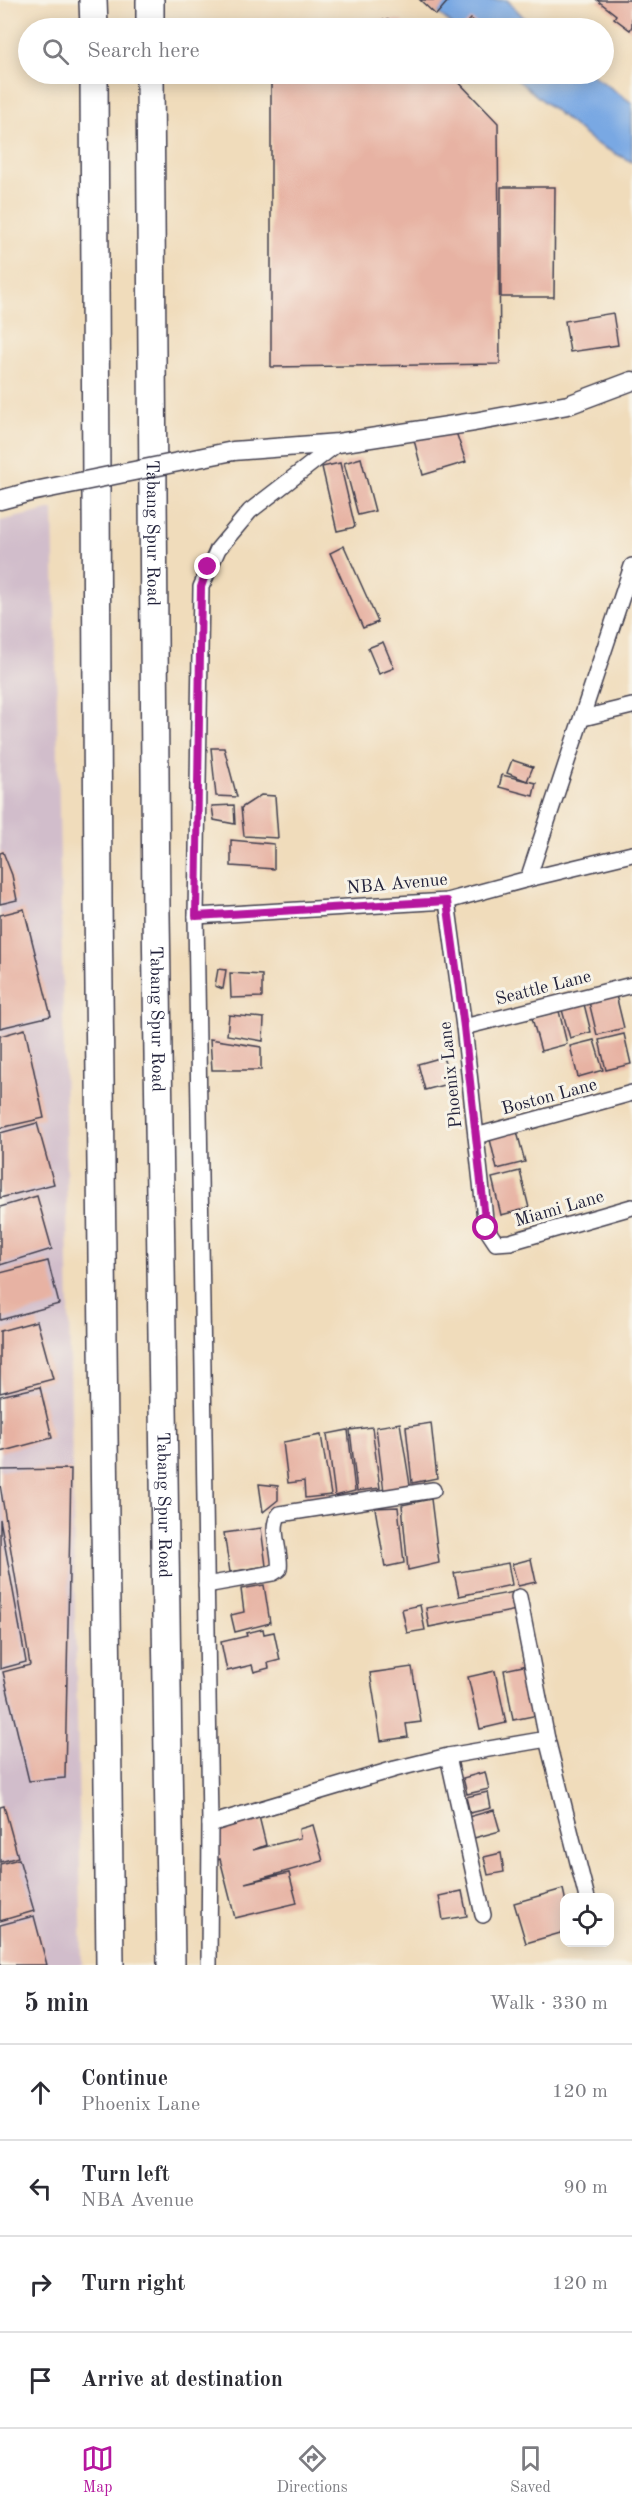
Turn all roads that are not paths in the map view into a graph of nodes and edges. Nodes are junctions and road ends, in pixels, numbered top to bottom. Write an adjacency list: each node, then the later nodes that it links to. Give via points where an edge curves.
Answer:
1 (93, 0): 3 (highway)
2 (150, 0): 4 (highway)
3 (94, 18)
4 (150, 18)
5 (94, 84): 32 (highway)
6 (150, 84): 33 (highway, Tabang Spur Road, via 156,914)
7 (632, 381): 8 (street, via 568,405)
8 (338, 443): 9 (street, bridge, via 232,452); 17 (street, via 250,511 218,549 201,587)
9 (0, 500)
10 (632, 566): 11 (street)
11 (628, 587): 13 (street)
12 (632, 706): 13 (street)
13 (583, 718): 15 (street)
14 (632, 854): 15 (street, NBA Avenue)
15 (528, 879): 16 (street, NBA Avenue)
16 (447, 901): 17 (street, NBA Avenue); 19 (street, Phoenix Lane)
17 (196, 916): 25 (street)
18 (632, 985): 19 (street, Seattle Lane)
19 (464, 1027): 21 (street, Phoenix Lane)
20 (632, 1093): 21 (street, Boston Lane)
21 (476, 1136): 23 (street, Phoenix Lane, via 486,1228)
22 (632, 1207): 23 (street, Miami Lane)
23 (496, 1243)
24 (433, 1490): 25 (street, via 280,1514 275,1527 279,1569)
25 (206, 1585): 29 (street)
26 (519, 1597): 27 (street)
27 (547, 1739): 28 (street); 30 (street)
28 (448, 1756): 29 (street); 31 (street)
29 (210, 1824): 34 (street)
30 (586, 1893)
31 (483, 1915)
32 (110, 1965)
33 (171, 1965)
34 (209, 1965)

